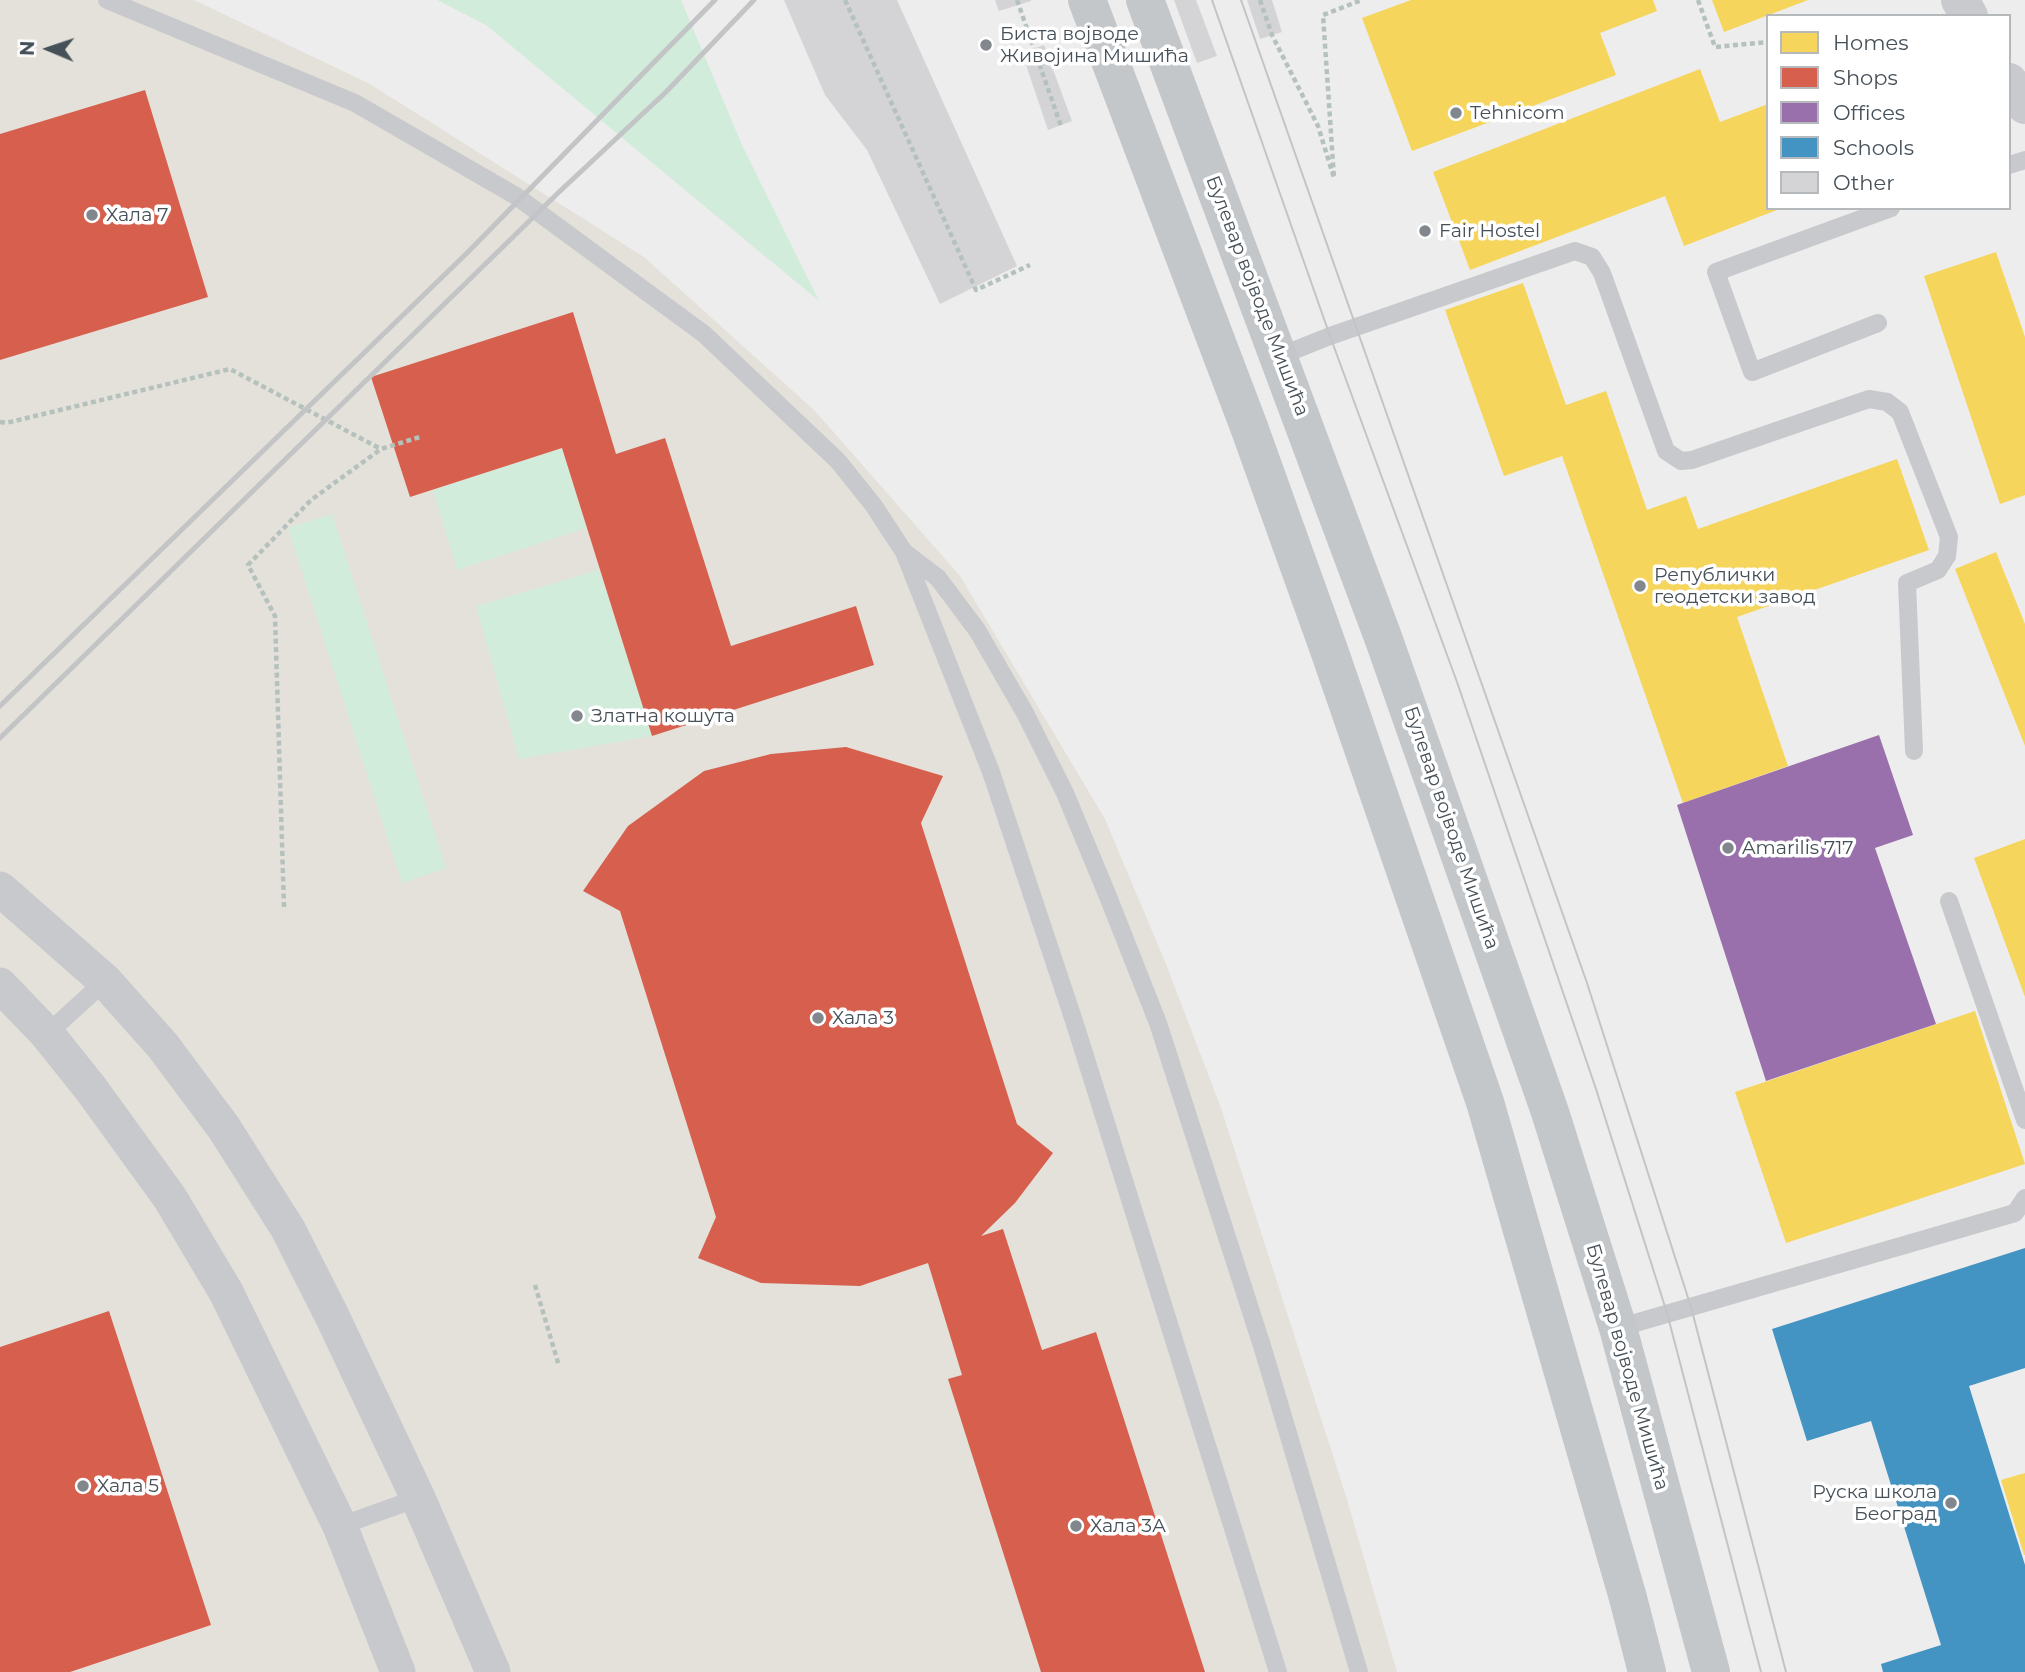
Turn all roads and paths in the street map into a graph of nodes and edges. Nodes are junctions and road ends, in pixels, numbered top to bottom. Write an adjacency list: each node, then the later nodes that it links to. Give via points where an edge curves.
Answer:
1 (107, 0): 20 (lane, via 355,103 516,196 704,334 838,461)
2 (845, 0): 14 (path, via 976,290)
3 (1017, 0): 12 (path)
4 (1087, 0): 39 (main road, via 1258,452 1485,1102)
5 (1145, 0): 16 (main road, Булевар војводе Мишића)
6 (1260, 0): 7 (path, via 1272,35 1318,126 1334,178 1323,15)
7 (1362, 0)
8 (1698, 0): 9 (path, via 1715,47)
9 (1766, 42)
10 (2011, 85): 11 (street)
11 (2025, 105)
12 (1060, 126)
13 (1886, 210): 15 (lane, via 1716,272 1752,372)
14 (1030, 265)
15 (1878, 323)
16 (1280, 356): 21 (lane, via 1574,251 1592,257 1602,272 1666,451 1681,461 1869,399 1887,402 1900,412 1949,537 1947,556 1938,570 1907,583); 31 (main road, Булевар војводе Мишића, via 1489,936)
17 (0, 422): 19 (path, via 230,369)
18 (420, 436): 19 (path)
19 (381, 449): 24 (path, via 311,500 248,565 275,616)
20 (904, 552): 37 (lane, via 1009,825); 38 (lane, via 938,578 977,630 1065,793 1102,882 1158,1023 1263,1349)
21 (1914, 751)
22 (0, 889): 25 (street)
23 (1949, 901): 28 (lane)
24 (284, 908)
25 (105, 981): 27 (lane); 33 (street, via 163,1046 224,1128 288,1229)
26 (0, 985): 27 (street)
27 (47, 1034): 34 (street, via 170,1198 226,1292)
28 (2025, 1120)
29 (2025, 1198): 31 (lane, via 2015,1213)
30 (534, 1285): 32 (path)
31 (1618, 1328): 40 (main road, Булевар војводе Мишића)
32 (559, 1366)
33 (418, 1498): 34 (lane); 36 (street)
34 (340, 1526): 35 (street)
35 (398, 1672)
36 (493, 1672)
37 (1278, 1672)
38 (1359, 1672)
39 (1647, 1672)
40 (1711, 1672)

